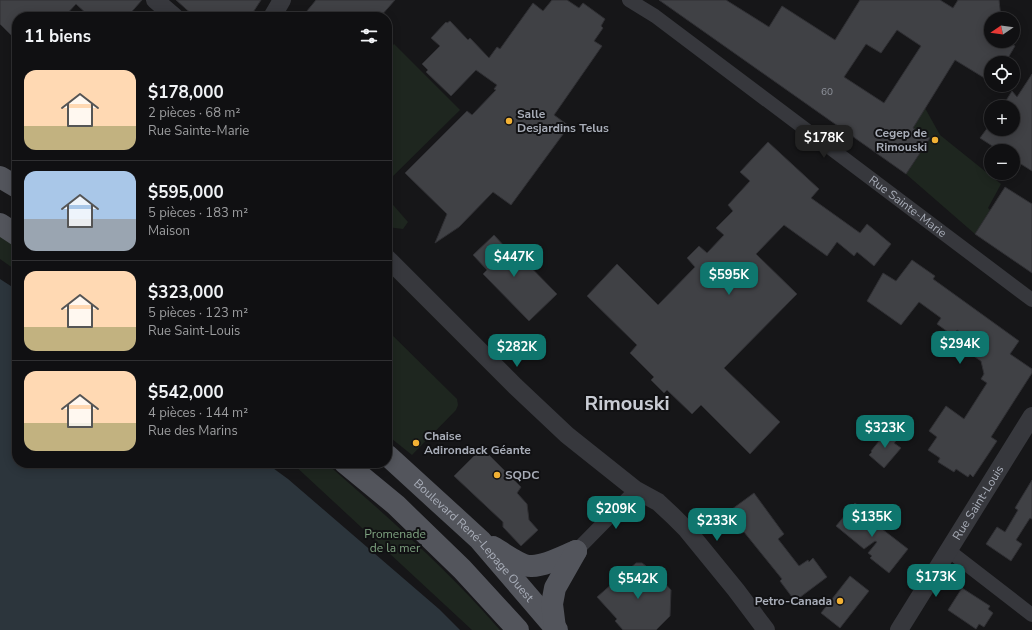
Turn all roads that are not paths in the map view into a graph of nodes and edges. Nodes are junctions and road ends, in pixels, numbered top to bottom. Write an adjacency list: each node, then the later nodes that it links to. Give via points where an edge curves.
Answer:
1 (155, 0): 4 (street)
2 (282, 0): 5 (street)
3 (629, 0): 11 (street, Rue Sainte-Marie, via 655,16)
4 (169, 12)
5 (275, 12)
6 (0, 177): 7 (main road)
7 (12, 184)
8 (0, 224): 9 (main road)
9 (12, 232)
10 (392, 263): 15 (street, via 567,435)
11 (1032, 300)
12 (1032, 416): 17 (street, Rue Saint-Louis)
13 (392, 460): 16 (main road, Boulevard René-Lepage Ouest)
14 (351, 468): 21 (main road, via 396,505 462,569)
15 (636, 490): 18 (street); 22 (street, via 658,502 687,530)
16 (480, 540): 18 (main road, via 531,567); 20 (main road, Boulevard René-Lepage Ouest)
17 (948, 550): 19 (street); 23 (street, Rue Saint-Louis)
18 (576, 551): 20 (main road, via 555,588 552,604)
19 (1032, 615)
20 (556, 629)
21 (518, 630)
22 (766, 630)
23 (899, 630)

